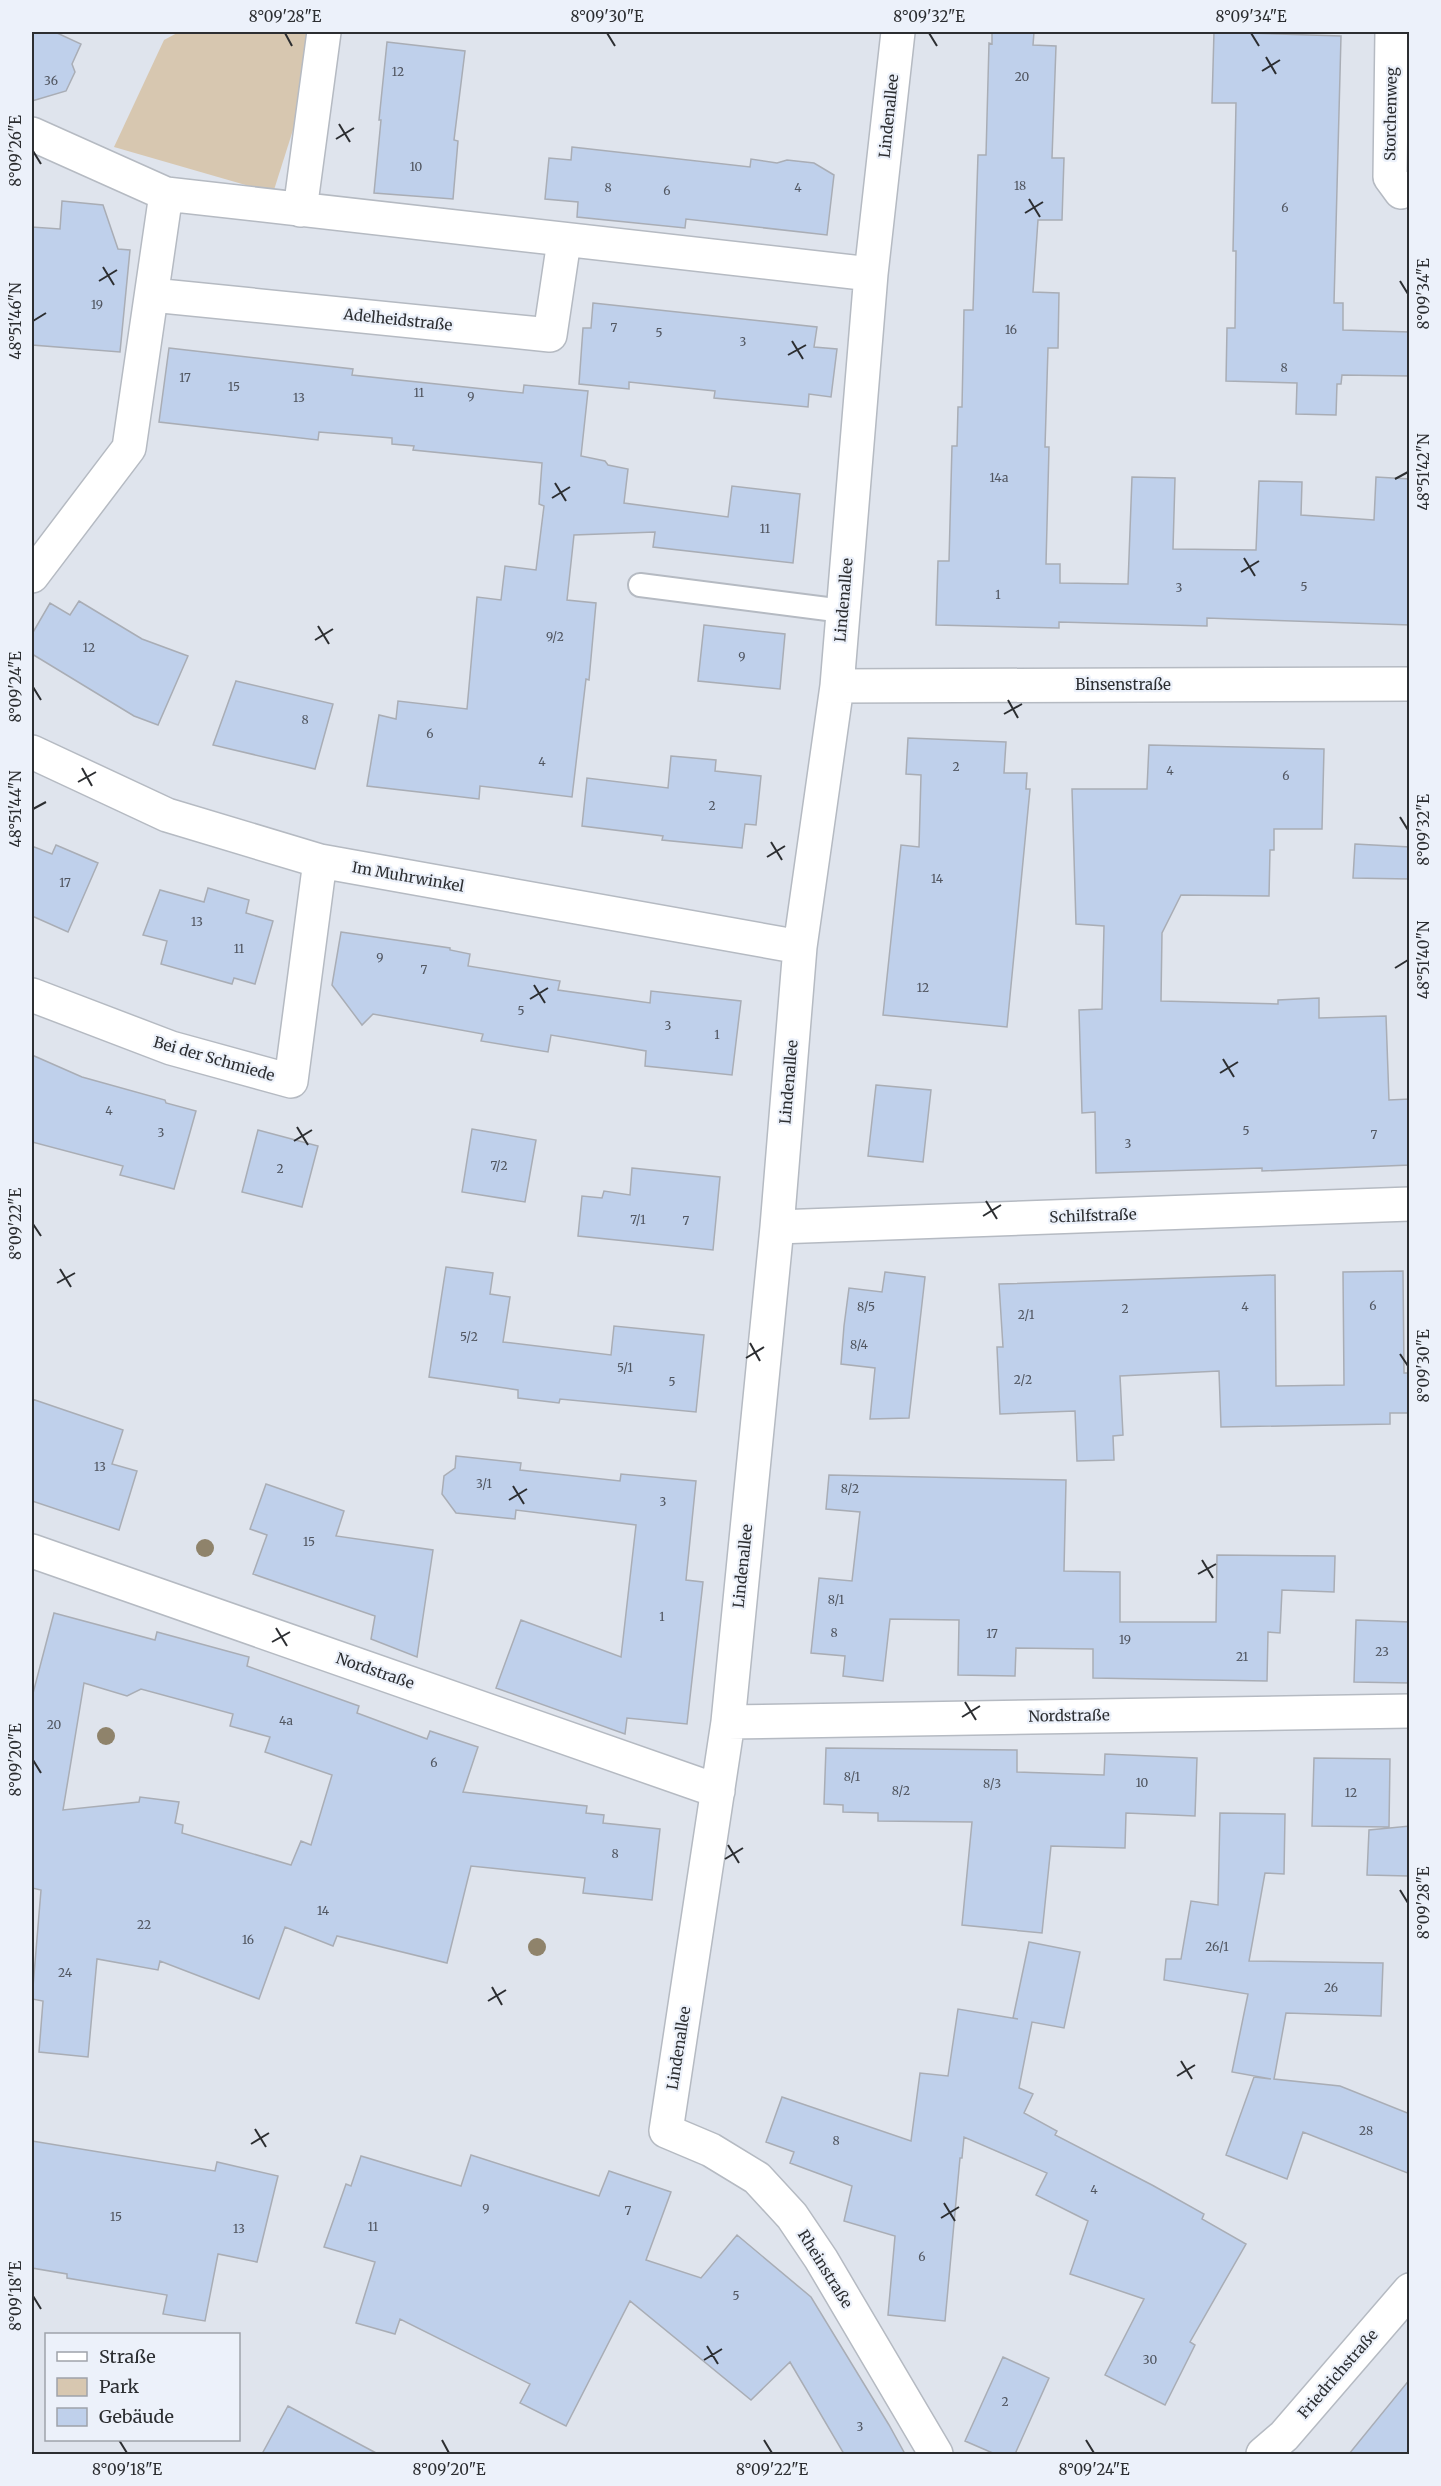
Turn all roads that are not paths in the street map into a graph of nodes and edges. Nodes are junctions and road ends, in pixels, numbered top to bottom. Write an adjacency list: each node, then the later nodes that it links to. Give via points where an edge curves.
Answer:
1 (324, 32): 7 (street)
2 (898, 32): 9 (street, Lindenallee)
3 (1392, 32): 5 (street, Storchenweg, via 1390,177)
4 (32, 134): 6 (street)
5 (1401, 192)
6 (166, 194): 7 (street); 10 (street)
7 (300, 210): 8 (street)
8 (564, 241): 9 (street); 10 (street, Adelheidstraße, via 549,335)
9 (871, 274): 13 (street, Lindenallee)
10 (152, 295): 11 (street, via 129,448)
11 (32, 576)
12 (640, 585): 13 (lane)
13 (843, 611): 15 (street, Lindenallee)
14 (1410, 684): 15 (street, Binsenstraße)
15 (837, 686): 18 (street, Lindenallee)
16 (32, 752): 17 (street, Im Muhrwinkel, via 167,815)
17 (320, 861): 18 (street, Im Muhrwinkel); 19 (street, Bei der Schmiede, via 291,1081 171,1048)
18 (800, 947): 21 (street, Lindenallee)
19 (32, 995)
20 (1410, 1204): 21 (street, Schilfstraße)
21 (777, 1227): 24 (street, Lindenallee)
22 (32, 1551): 25 (street, Nordstraße)
23 (1410, 1711): 24 (street, Nordstraße)
24 (728, 1722): 25 (street, Lindenallee)
25 (718, 1791): 26 (street, Lindenallee)
26 (666, 2131): 28 (street, Rheinstraße, via 711,2150 757,2178 792,2216)
27 (1410, 2290): 29 (street, Friedrichstraße, via 1284,2436)
28 (936, 2454)
29 (1263, 2454)

